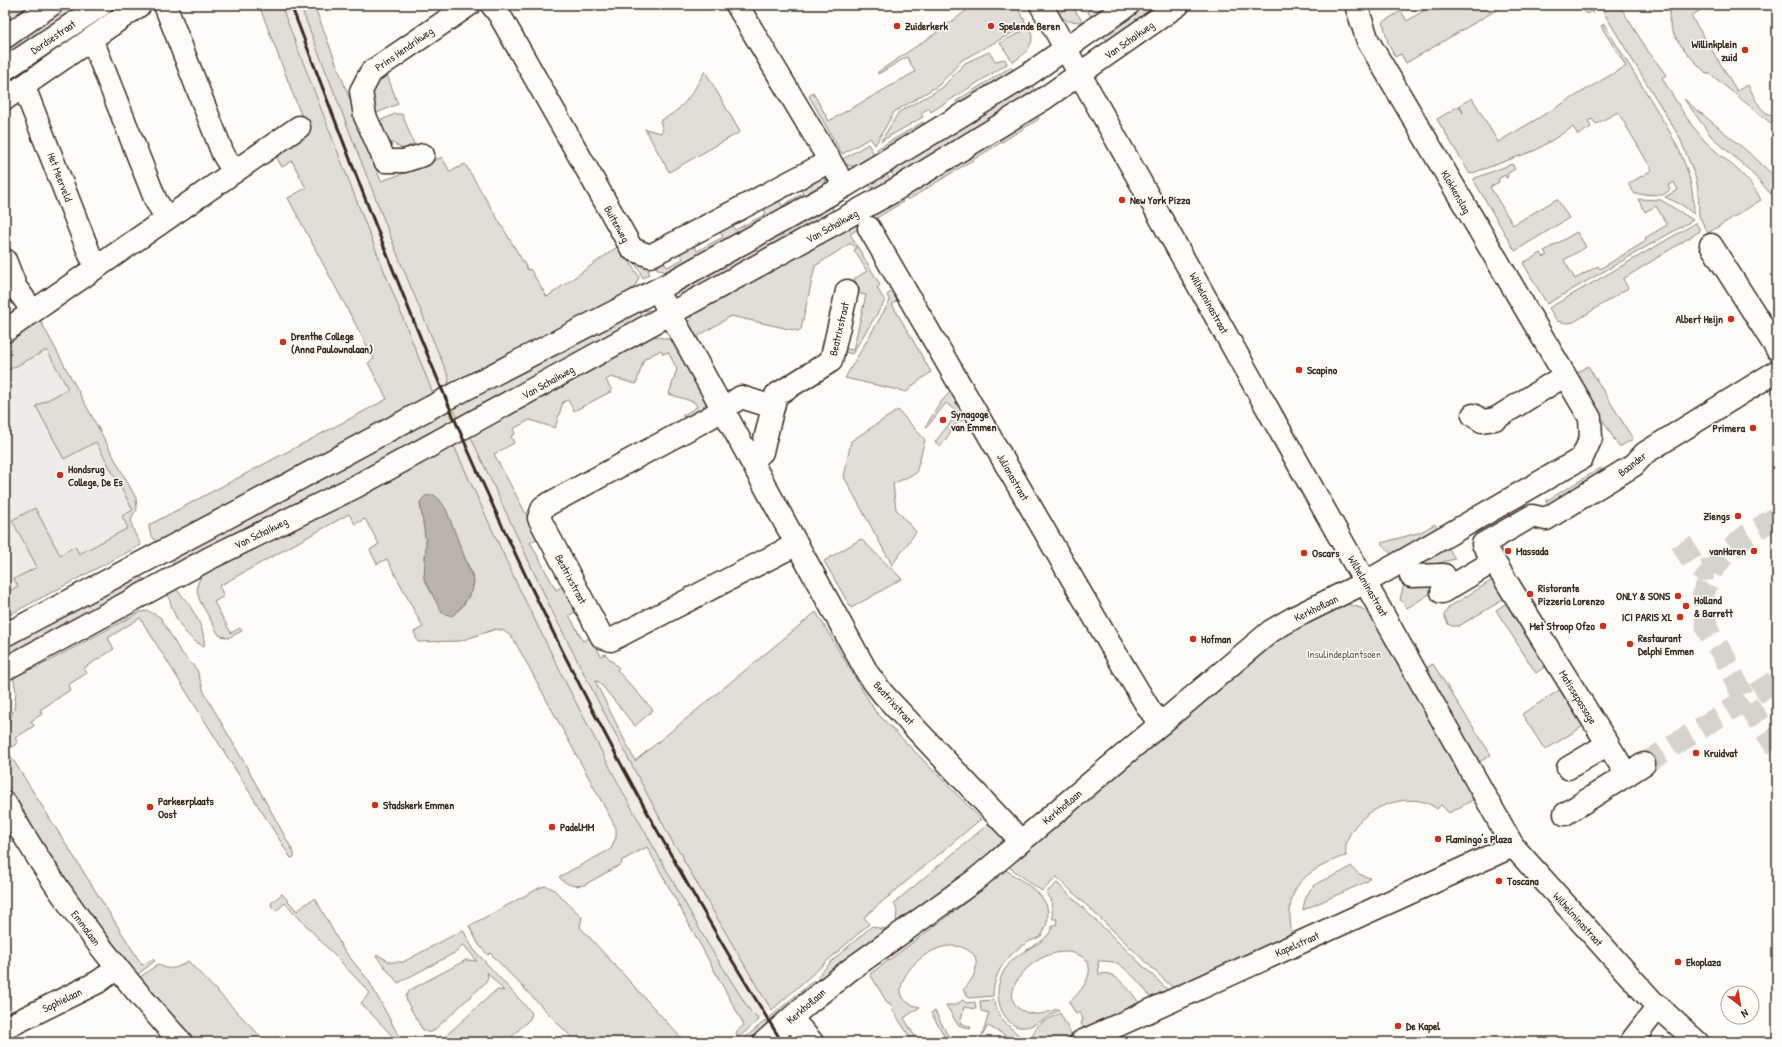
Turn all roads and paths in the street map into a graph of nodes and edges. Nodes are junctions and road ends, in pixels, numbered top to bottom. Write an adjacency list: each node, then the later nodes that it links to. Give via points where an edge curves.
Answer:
1 (51, 5): 12 (street)
2 (101, 5): 15 (street, Dordsestraat)
3 (140, 5): 13 (street, Het Meerveld)
4 (165, 5): 21 (street, via 223,154)
5 (469, 5): 19 (street, Prins Hendrikweg, via 371,72 361,91 365,116 386,161 404,161)
6 (492, 5): 20 (street, Buitenweg, via 500,14 632,249 650,256)
7 (738, 5): 20 (street)
8 (1041, 5): 14 (street)
9 (1128, 5): 14 (street)
10 (1178, 5): 16 (street, Van Schaikweg)
11 (1356, 5): 35 (street, Klokkenslag, via 1368,40)
12 (5, 37)
13 (90, 40): 17 (street, Het Meerveld); 23 (street, via 156,201)
14 (1066, 50): 16 (street); 22 (street)
15 (5, 69)
16 (1080, 74): 24 (street, Van Schaikweg, via 890,193); 43 (street, Wilhelminastraat)
17 (14, 93): 27 (street, Het Meerveld, via 28,97)
18 (299, 127): 21 (street)
19 (423, 155)
20 (830, 161): 22 (street)
21 (234, 172): 23 (street)
22 (845, 186): 24 (street); 28 (street)
23 (167, 218): 27 (street)
24 (864, 219): 31 (street, Van Schaikweg); 46 (street, Julianastraat, via 1110,644)
25 (1711, 245): 33 (street)
26 (5, 260): 30 (street, via 16,288)
27 (97, 267): 30 (street)
28 (657, 290): 31 (street, Beatrixstraat); 44 (street, via 446,399)
29 (847, 291): 36 (street, Beatrixstraat, via 831,361 776,395)
30 (33, 311): 32 (street)
31 (670, 315): 37 (street, Beatrixstraat); 45 (street, Van Schaikweg, via 355,487 210,558)
32 (5, 331)
33 (1777, 349)
34 (1777, 371): 41 (street, Baander, via 1645,453 1634,465 1546,518 1532,516)
35 (1564, 376): 38 (street, via 1494,419 1482,421); 43 (street, Klokkenslag, via 1590,418 1591,438 1582,458)
36 (773, 407): 37 (street, Beatrixstraat, via 741,397); 39 (street, Beatrixstraat, via 762,452)
37 (722, 409): 39 (street, Beatrixstraat); 40 (street, Beatrixstraat, via 543,507 539,518 602,637 611,640)
38 (1473, 416)
39 (750, 459): 40 (street, Beatrixstraat)
40 (797, 544): 51 (street, Beatrixstraat, via 868,674)
41 (1486, 552): 42 (street, Baander, via 1446,585); 47 (street, Matissepassage, via 1548,654)
42 (1411, 576)
43 (1366, 582): 46 (street, Kerkhoflaan, via 1271,631); 52 (street, Wilhelminastraat)
44 (5, 635)
45 (5, 669)
46 (1161, 724): 51 (street, Kerkhoflaan)
47 (1608, 744): 48 (street); 50 (street, Matissepassage, via 1630,768 1596,787 1587,789)
48 (1568, 768)
49 (5, 803): 53 (street, Emmalaan, via 36,857 76,916)
50 (1559, 811)
51 (1021, 841): 55 (street, Kerkhoflaan, via 974,881 851,969 806,1004)
52 (1513, 846): 54 (street, Wilhelminastraat); 60 (street, Kapelstraat)
53 (117, 968): 56 (street, Sophielaan, via 98,982); 57 (street, Emmalaan)
54 (1658, 1007): 61 (street); 62 (street, Wilhelminastraat)
55 (792, 1019): 58 (street, Kerkhoflaan); 59 (street)
56 (5, 1028)
57 (182, 1042)
58 (764, 1042)
59 (812, 1042)
60 (1081, 1042)
61 (1631, 1042)
62 (1697, 1042)

